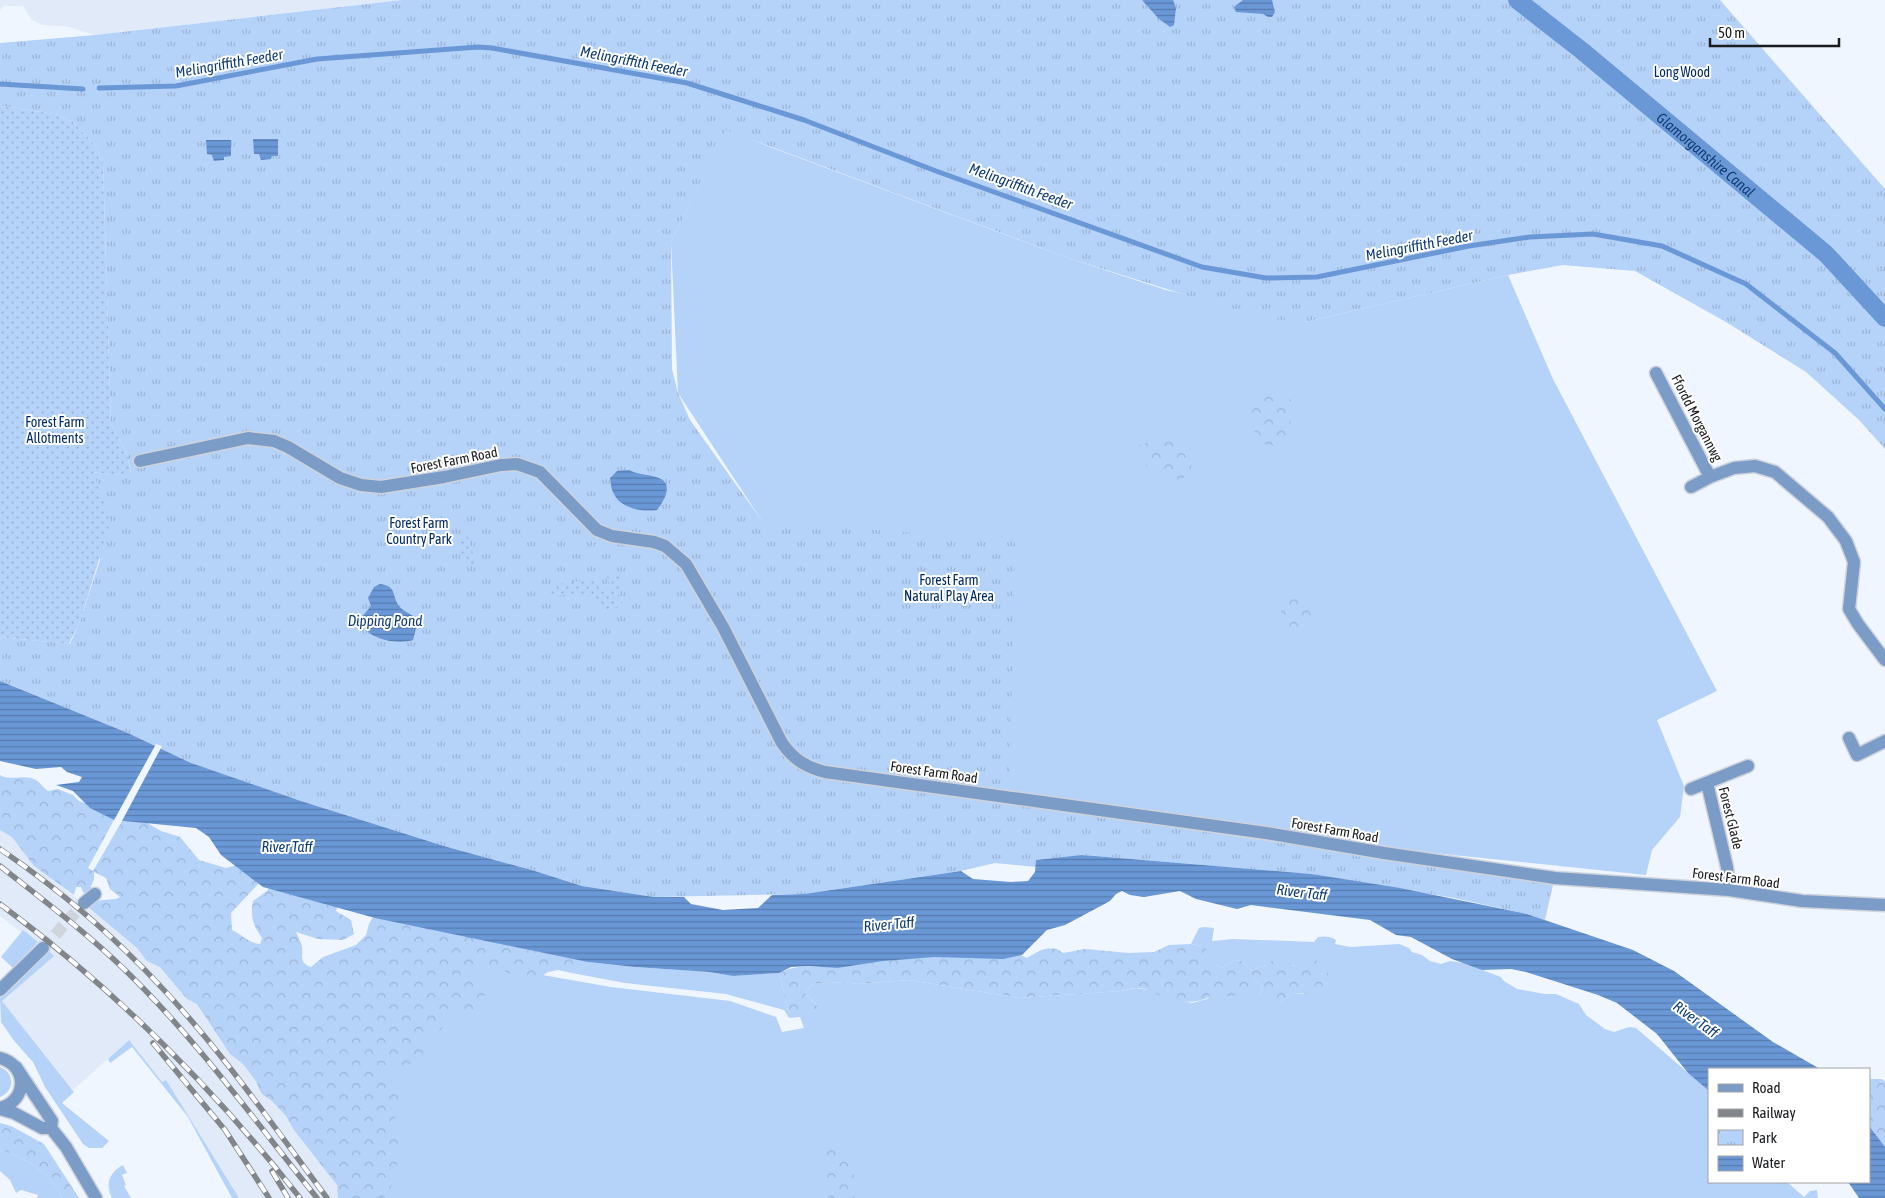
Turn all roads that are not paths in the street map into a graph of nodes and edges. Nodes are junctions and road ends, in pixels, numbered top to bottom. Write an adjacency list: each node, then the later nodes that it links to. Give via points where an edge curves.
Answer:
1 (1656, 373): 3 (street, Ffordd Morgannwg)
2 (140, 461): 11 (street, Forest Farm Road, via 248,438 274,441 340,478 361,485 381,487 501,465 517,464 540,472 597,530 665,546 686,564 723,627 782,743 795,759 825,772 1266,833 1555,878)
3 (1710, 477): 4 (street, Ffordd Morgannwg); 5 (street, Ffordd Morgannwg, via 1734,468 1755,466 1775,472 1828,517 1846,541 1854,562 1849,609)
4 (1691, 487)
5 (1885, 660)
6 (1849, 738): 7 (street, via 1857,755)
7 (1885, 740)
8 (1748, 766): 9 (street, Forest Glade)
9 (1707, 783): 10 (street, Forest Glade); 11 (street, Forest Glade, via 1727,867)
10 (1691, 789)
11 (1729, 890): 14 (street, Forest Farm Road, via 1802,901)
12 (95, 894): 13 (street)
13 (84, 903)
14 (1885, 905)
15 (43, 948): 16 (street)
16 (0, 990)
17 (0, 1046): 18 (street)
18 (9, 1062): 19 (street, via 20,1075 20,1091 10,1104); 20 (street, via 52,1121)
19 (0, 1108): 20 (street, via 42,1128)
20 (52, 1128): 21 (street)
21 (96, 1198)

